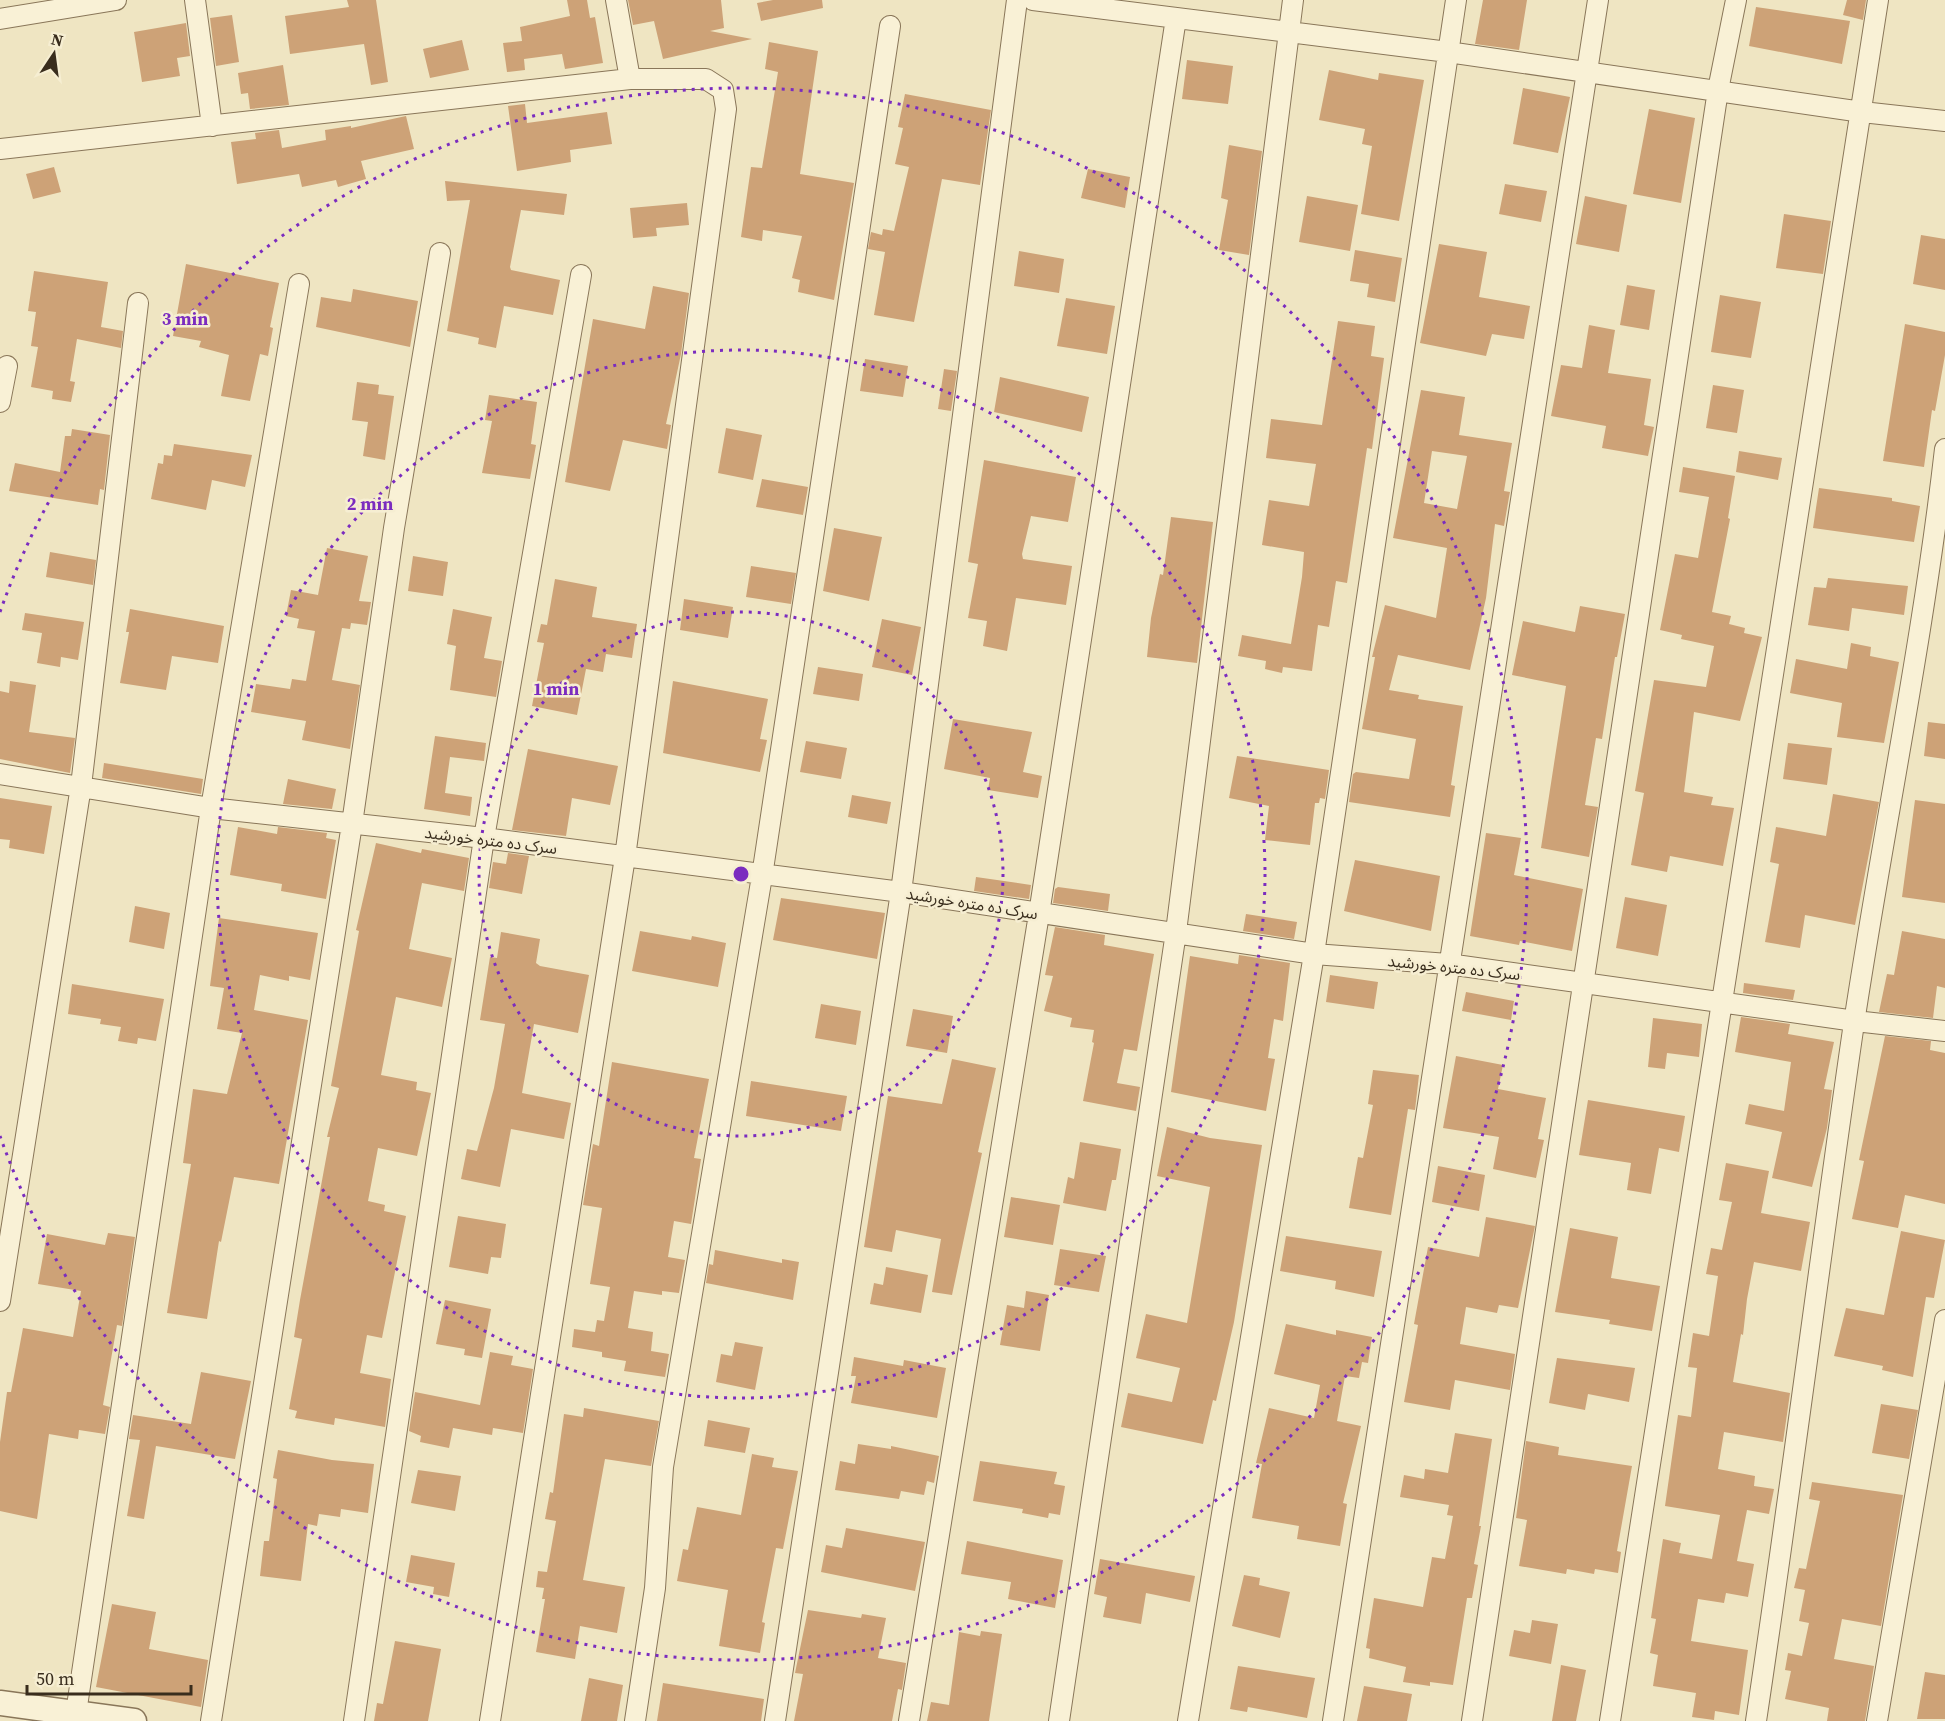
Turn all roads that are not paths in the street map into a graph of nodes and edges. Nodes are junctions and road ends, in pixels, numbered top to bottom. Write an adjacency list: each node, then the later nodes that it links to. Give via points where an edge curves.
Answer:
1 (116, 0): 12 (street)
2 (195, 0): 21 (street)
3 (616, 0): 17 (street)
4 (1017, 0): 37 (street)
5 (1033, 0): 11 (street)
6 (1293, 0): 14 (street)
7 (1456, 0): 15 (street)
8 (1598, 0): 16 (street)
9 (1736, 0): 18 (street)
10 (1878, 0): 19 (street)
11 (1176, 18): 14 (street); 38 (street)
12 (0, 19)
13 (890, 26): 36 (street)
14 (1290, 33): 15 (street); 39 (street)
15 (1448, 52): 16 (street); 40 (street)
16 (1588, 73): 18 (street); 41 (street)
17 (630, 79): 21 (street); 35 (street, via 706,79 723,90 726,109)
18 (1718, 90): 19 (street); 42 (street)
19 (1862, 112): 20 (street); 43 (street)
20 (1945, 121)
21 (212, 126): 22 (street)
22 (0, 149)
23 (440, 253): 33 (street, via 394,528)
24 (581, 275): 34 (street)
25 (299, 284): 32 (street)
26 (138, 303): 31 (street)
27 (7, 366): 28 (street)
28 (0, 402)
29 (1945, 449): 44 (street, via 1932,565)
30 (0, 774): 31 (street, سرک ده متره خورشید)
31 (81, 786): 32 (street, سرک ده متره خورشید); 46 (street)
32 (211, 808): 33 (street, سرک ده متره خورشید); 49 (street)
33 (352, 824): 34 (street, سرک ده متره خورشید); 51 (street)
34 (484, 838): 35 (street, سرک ده متره خورشید); 52 (street)
35 (625, 857): 36 (street, سرک ده متره خورشید); 53 (street)
36 (762, 876): 37 (street, سرک ده متره خورشید); 54 (street, via 663,1467 655,1588)
37 (901, 892): 38 (street, سرک ده متره خورشید); 55 (street)
38 (1039, 914): 39 (street, سرک ده متره خورشید); 56 (street)
39 (1176, 932): 40 (street, سرک ده متره خورشید); 57 (street)
40 (1314, 954): 41 (street, سرک ده متره خورشید); 58 (street)
41 (1448, 964): 42 (street, سرک ده متره خورشید); 59 (street)
42 (1584, 984): 43 (street, سرک ده متره خورشید); 60 (street)
43 (1722, 1002): 44 (street, سرک ده متره خورشید); 61 (street)
44 (1855, 1021): 45 (street, سرک ده متره خورشید); 62 (street)
45 (1945, 1032)
46 (0, 1301)
47 (1945, 1320): 63 (street)
48 (0, 1703): 49 (street)
49 (76, 1713): 50 (street)
50 (134, 1721)
51 (212, 1721)
52 (354, 1721)
53 (490, 1721)
54 (635, 1721)
55 (775, 1721)
56 (909, 1721)
57 (1059, 1721)
58 (1188, 1721)
59 (1333, 1721)
60 (1472, 1721)
61 (1610, 1721)
62 (1756, 1721)
63 (1877, 1721)

